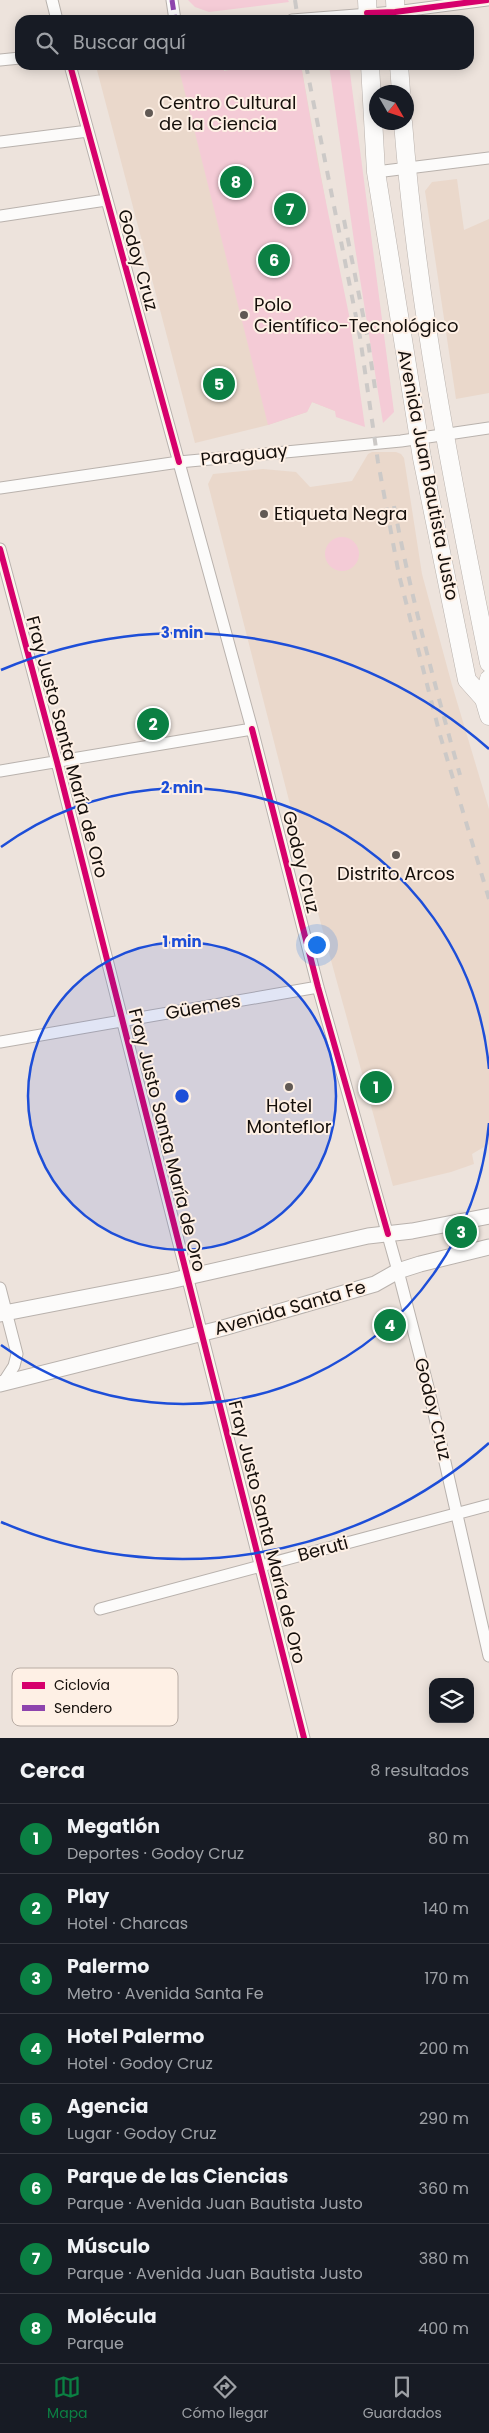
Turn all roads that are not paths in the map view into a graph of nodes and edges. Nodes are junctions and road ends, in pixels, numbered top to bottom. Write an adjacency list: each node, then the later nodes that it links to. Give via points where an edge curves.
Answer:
1 (52, 0): 6 (street)
2 (172, 0): 7 (street)
3 (487, 0): 5 (street)
4 (367, 11): 5 (street); 8 (street)
5 (395, 11)
6 (56, 15)
7 (174, 15)
8 (334, 15)
9 (15, 58): 10 (street)
10 (0, 60)
11 (71, 70): 16 (street, Godoy Cruz)
12 (370, 70): 20 (main road, Avenida Juan Bautista Justo)
13 (399, 70): 14 (main road)
14 (400, 85)
15 (404, 130): 19 (main road, Avenida Juan Bautista Justo)
16 (88, 131): 17 (street); 21 (street, Godoy Cruz)
17 (0, 142)
18 (489, 158): 19 (street)
19 (407, 167): 20 (street); 24 (main road, Avenida Juan Bautista Justo)
20 (376, 172): 25 (main road, Avenida Juan Bautista Justo)
21 (106, 200): 22 (street); 26 (street, Godoy Cruz)
22 (0, 216)
23 (489, 428): 24 (street, Paraguay)
24 (444, 434): 25 (street, Paraguay); 29 (main road, Avenida Juan Bautista Justo)
25 (418, 438): 26 (street, Paraguay); 31 (main road, Avenida Juan Bautista Justo, via 468,680)
26 (179, 462): 27 (street, Paraguay); 32 (street, Godoy Cruz)
27 (0, 488)
28 (0, 549): 33 (street, Fray Justo Santa María de Oro)
29 (489, 663)
30 (489, 679): 31 (main road, Avenida Juan Bautista Justo)
31 (487, 704)
32 (252, 729): 33 (street); 35 (street, Godoy Cruz)
33 (57, 762): 34 (street); 36 (street, Fray Justo Santa María de Oro)
34 (0, 770)
35 (318, 987): 36 (street, Güemes); 39 (street, Godoy Cruz)
36 (122, 1021): 37 (street, Güemes); 42 (street, Fray Justo Santa María de Oro)
37 (0, 1042)
38 (489, 1216): 39 (main road)
39 (388, 1234): 41 (street, Godoy Cruz); 42 (main road)
40 (489, 1247): 41 (main road, Avenida Santa Fe)
41 (398, 1271): 45 (main road, Avenida Santa Fe, via 375,1284); 48 (street, Godoy Cruz)
42 (186, 1277): 44 (main road); 45 (street, Fray Justo Santa María de Oro)
43 (0, 1288): 44 (street)
44 (3, 1313): 46 (street, via 17,1354 14,1366)
45 (201, 1334): 46 (main road, Avenida Santa Fe); 49 (street, Fray Justo Santa María de Oro)
46 (1, 1383)
47 (489, 1505): 48 (street, Beruti)
48 (458, 1513): 49 (street, Beruti); 51 (street, Godoy Cruz)
49 (260, 1565): 50 (street, Beruti); 52 (street, Fray Justo Santa María de Oro)
50 (100, 1609)
51 (489, 1656)
52 (304, 1738)

